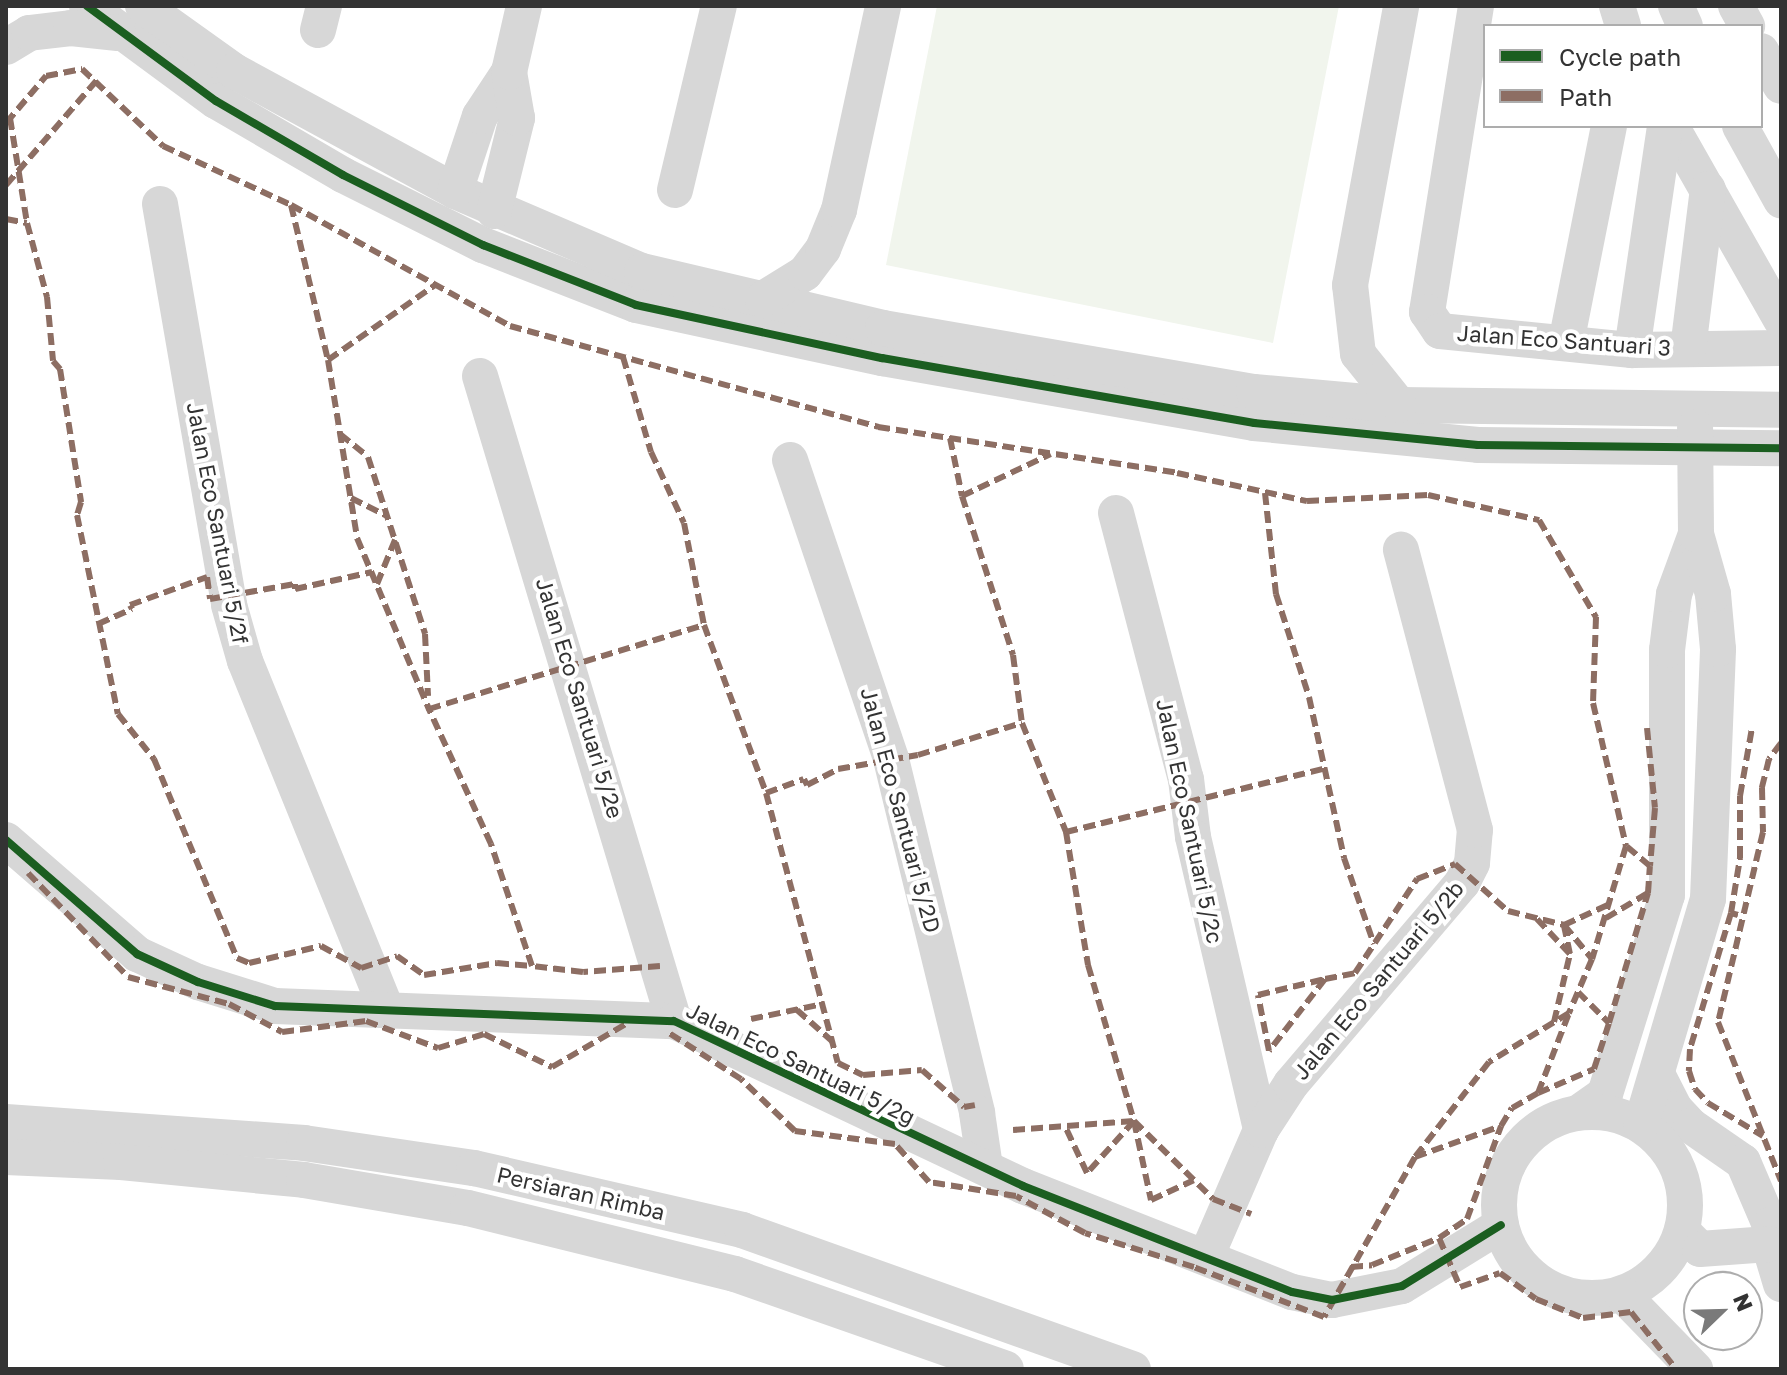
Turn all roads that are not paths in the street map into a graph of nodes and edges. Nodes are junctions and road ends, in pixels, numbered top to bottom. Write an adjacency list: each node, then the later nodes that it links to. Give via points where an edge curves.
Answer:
1 (87, 6): 10 (street)
2 (143, 6): 21 (street, via 234,71)
3 (524, 6): 13 (street)
4 (719, 6): 20 (street)
5 (883, 6): 25 (street, via 839,210 823,249 805,273)
6 (1401, 6): 32 (street, via 1350,285 1358,354)
7 (1476, 6): 27 (street, Jalan Eco Santuari 3, via 1427,312 1440,331)
8 (1736, 6): 9 (street)
9 (1746, 24)
10 (118, 33): 11 (street, via 43,31); 36 (street, via 216,101 343,175 483,245 636,305 882,358 1254,423 1478,445)
11 (6, 47)
12 (1763, 54): 14 (street)
13 (509, 72): 21 (street, via 480,116); 24 (street, via 517,118)
14 (1781, 86)
15 (1609, 128): 27 (street)
16 (1665, 128): 30 (street)
17 (1672, 128): 19 (street)
18 (1741, 128): 22 (street)
19 (1708, 189): 26 (street); 29 (street)
20 (675, 190)
21 (455, 191): 24 (street)
22 (1781, 200)
23 (160, 204): 42 (street, Jalan Eco Santuari 5/2f, via 229,605 245,661)
24 (494, 211): 25 (street, via 642,271)
25 (763, 299): 32 (street, via 883,328 1254,392)
26 (1781, 320)
27 (1566, 343): 30 (street, Jalan Eco Santuari 3)
28 (1781, 348): 29 (street, Jalan Eco Santuari 3)
29 (1688, 349): 30 (street, Jalan Eco Santuari 3)
30 (1632, 350)
31 (480, 376): 43 (street, Jalan Eco Santuari 5/2e)
32 (1399, 405): 34 (street)
33 (1781, 410): 34 (street)
34 (1695, 411): 36 (street)
35 (1781, 448): 36 (street)
36 (1694, 451): 39 (street)
37 (790, 460): 50 (street, Jalan Eco Santuari 5/2D, via 891,759 977,1113)
38 (1116, 513): 48 (street, Jalan Eco Santuari 5/2c, via 1186,779 1213,930)
39 (1696, 534): 44 (street, via 1713,594 1718,649 1708,899); 45 (street, via 1674,594 1667,650 1667,895 1605,1094)
40 (1401, 550): 48 (street, Jalan Eco Santuari 5/2b, via 1475,830 1472,863 1462,883 1291,1084)
41 (6, 840): 42 (street, Jalan Eco Santuari 5/2g, via 137,954 198,982 275,1006)
42 (386, 1008): 43 (street, Jalan Eco Santuari 5/2g)
43 (674, 1021): 50 (street, Jalan Eco Santuari 5/2g)
44 (1657, 1074): 47 (street); 52 (street, via 1675,1109 1691,1126 1743,1162 1770,1225)
45 (1581, 1111): 47 (street, via 1613,1113); 51 (street, via 1551,1120 1526,1138 1508,1164 1499,1194)
46 (6, 1122): 59 (street, Persiaran Rimba, via 304,1143 474,1168 742,1230)
47 (1641, 1125): 53 (street, via 1664,1145 1679,1171 1686,1201)
48 (1261, 1130): 54 (street, Jalan Eco Santuari 5/2b)
49 (6, 1157): 58 (street, Persiaran Rimba, via 304,1180 468,1208 735,1274)
50 (985, 1167): 54 (street, Jalan Eco Santuari 5/2g)
51 (1507, 1240): 54 (street, Jalan Eco Santuari 5/2g, via 1449,1260 1402,1286 1332,1300 1292,1292); 56 (street, via 1533,1278 1561,1294 1592,1299)
52 (1769, 1244): 53 (street, via 1700,1249); 55 (street)
53 (1676, 1245): 56 (street, via 1649,1280); 57 (street, via 1667,1309)
54 (1206, 1257)
55 (1781, 1284)
56 (1622, 1294): 57 (street)
57 (1687, 1358)
58 (1006, 1369)
59 (1133, 1369)

